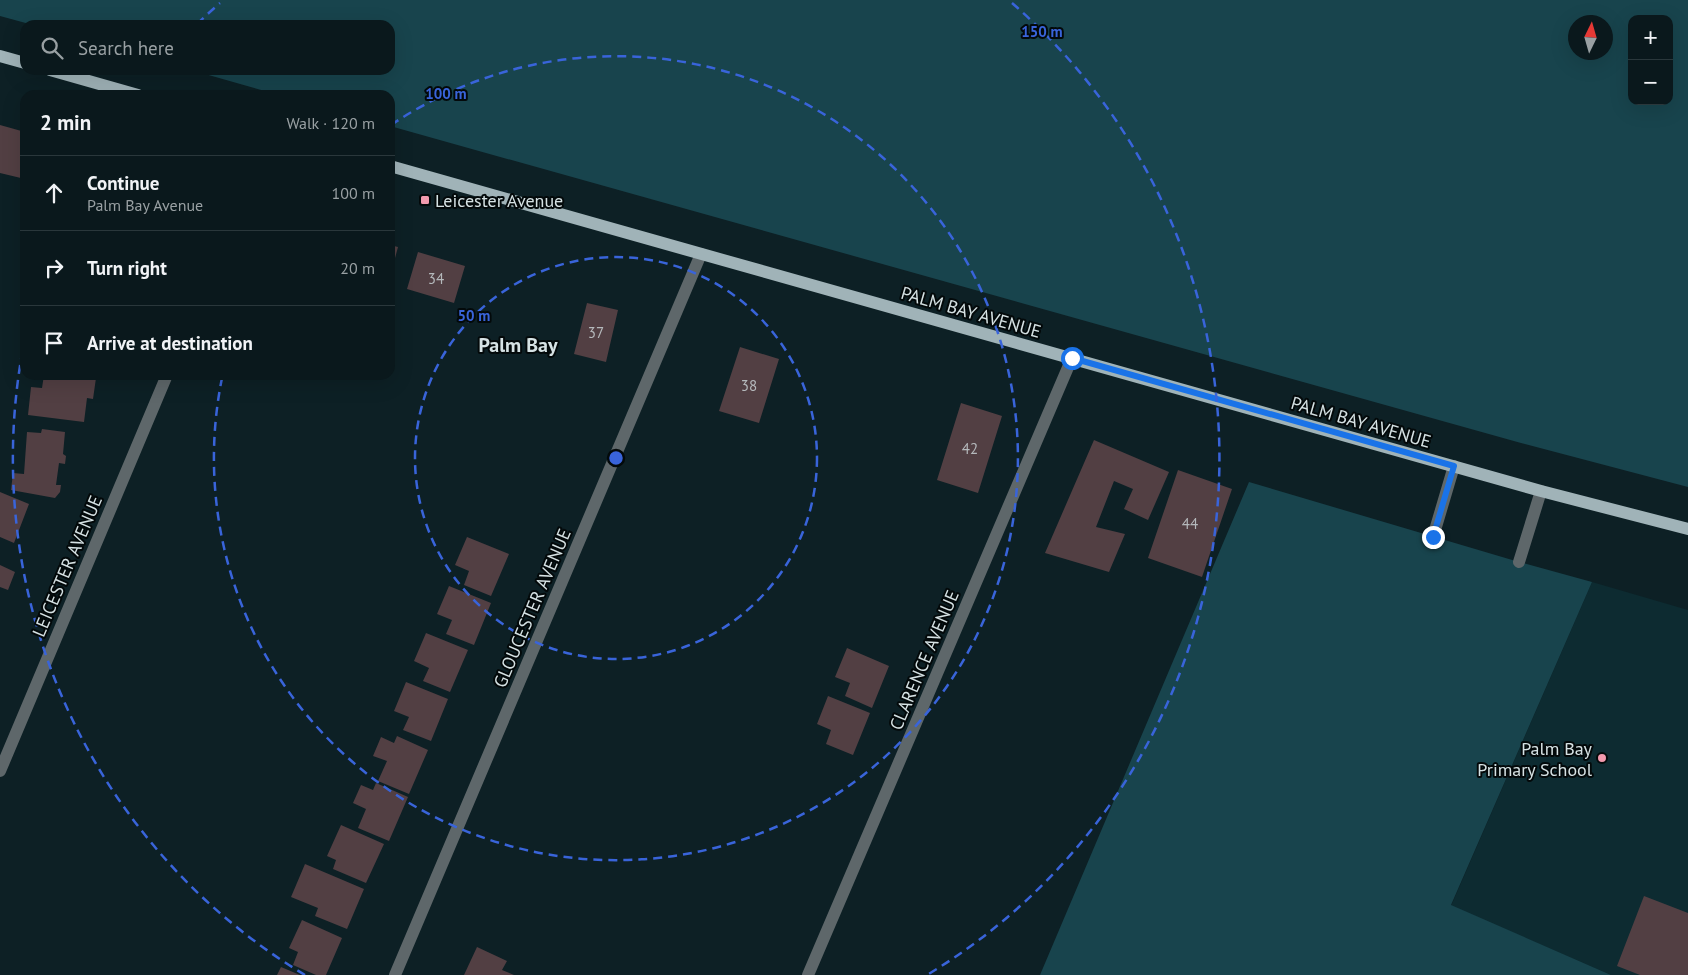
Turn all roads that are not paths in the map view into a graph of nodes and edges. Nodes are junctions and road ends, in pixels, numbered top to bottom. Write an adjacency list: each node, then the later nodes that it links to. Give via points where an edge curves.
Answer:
1 (0, 56): 2 (main road)
2 (20, 62)
3 (68, 75): 4 (main road)
4 (120, 90)
5 (395, 167): 6 (main road, PALM BAY AVENUE)
6 (701, 254): 7 (main road, PALM BAY AVENUE); 15 (street, GLOUCESTER AVENUE)
7 (1072, 358): 9 (main road, PALM BAY AVENUE); 16 (street, CLARENCE AVENUE)
8 (164, 380): 14 (street, LEICESTER AVENUE)
9 (1454, 466): 10 (main road, PALM BAY AVENUE); 12 (street)
10 (1541, 491): 11 (main road, PALM BAY AVENUE); 13 (street)
11 (1688, 529)
12 (1433, 537)
13 (1519, 562)
14 (0, 771)
15 (395, 975)
16 (808, 975)

